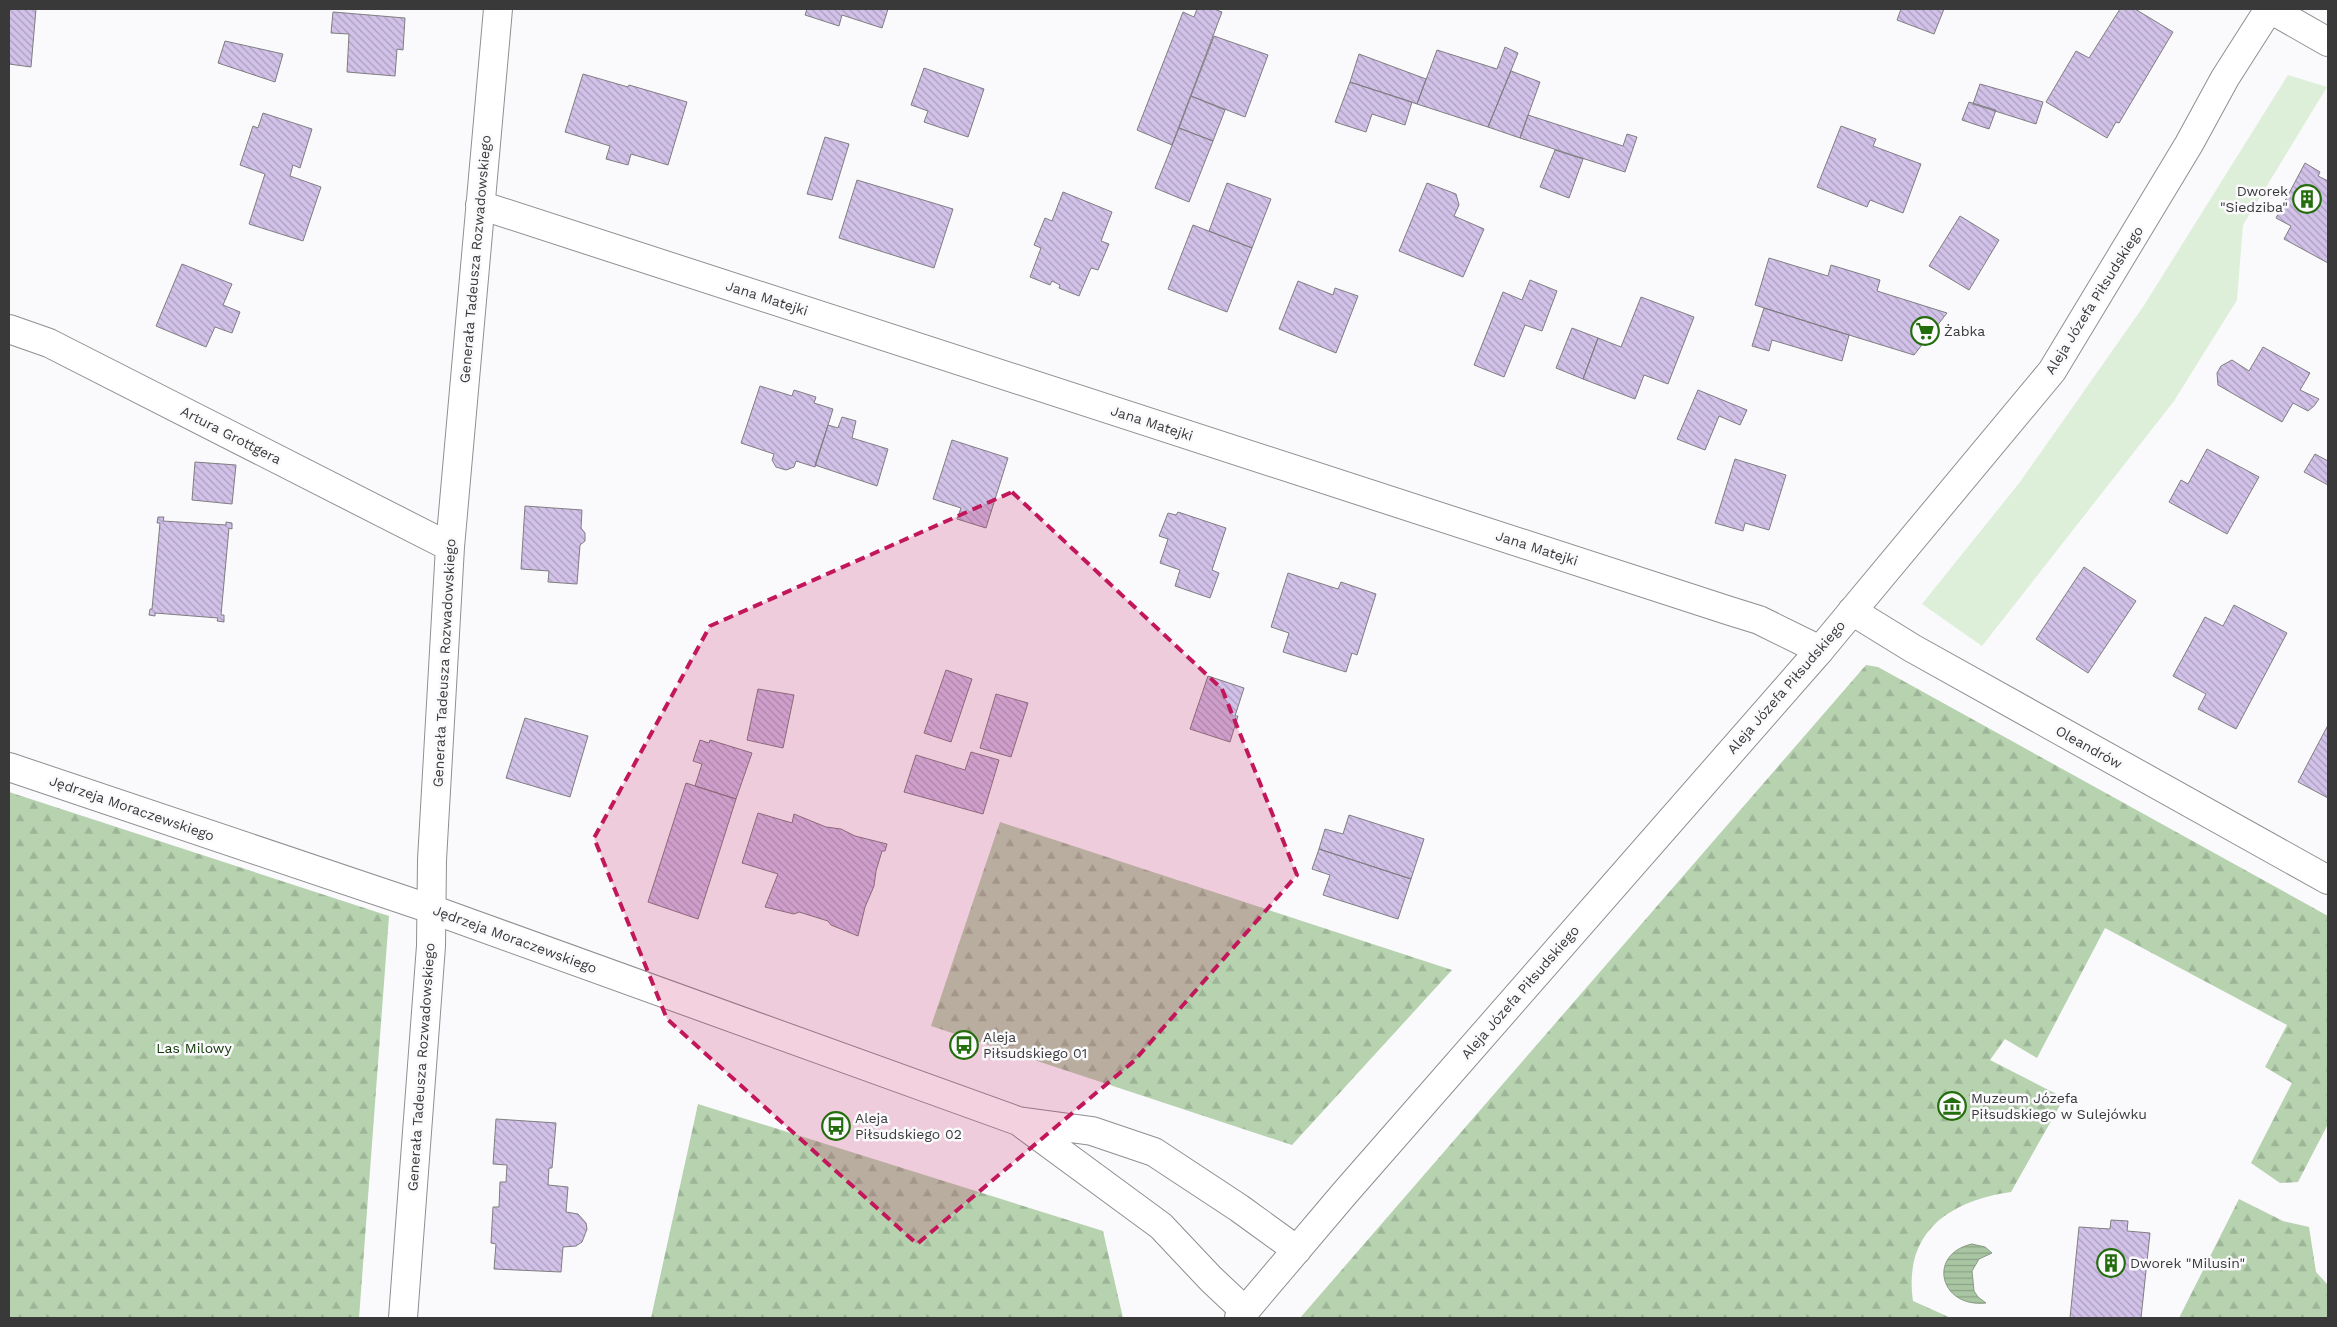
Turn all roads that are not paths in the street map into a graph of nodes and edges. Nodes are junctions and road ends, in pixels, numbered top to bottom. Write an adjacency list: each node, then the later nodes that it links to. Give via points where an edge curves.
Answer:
1 (498, 9): 4 (street, Generała Tadeusza Rozwadowskiego)
2 (2270, 9): 3 (street); 7 (street, Aleja Józefa Piłsudskiego, via 2052,370)
3 (2328, 42)
4 (480, 205): 6 (street, Generała Tadeusza Rozwadowskiego); 8 (street, Jana Matejki, via 1737,613)
5 (9, 329): 6 (street, Artura Grottgera, via 49,343)
6 (450, 547): 11 (street, Generała Tadeusza Rozwadowskiego)
7 (1852, 611): 8 (street, Aleja Józefa Piłsudskiego); 10 (street, Oleandrów, via 1912,648)
8 (1820, 650): 13 (street, Aleja Józefa Piłsudskiego)
9 (9, 767): 11 (street, Jędrzeja Moraczewskiego)
10 (2328, 880)
11 (431, 909): 12 (street, Jędrzeja Moraczewskiego); 15 (street, Generała Tadeusza Rozwadowskiego, via 431,946)
12 (1018, 1121): 13 (street, Jędrzeja Moraczewskiego, via 1092,1130 1154,1152); 14 (street, Jędrzeja Moraczewskiego, via 1161,1226)
13 (1297, 1250): 14 (street, Aleja Józefa Piłsudskiego)
14 (1242, 1315)
15 (403, 1318)

